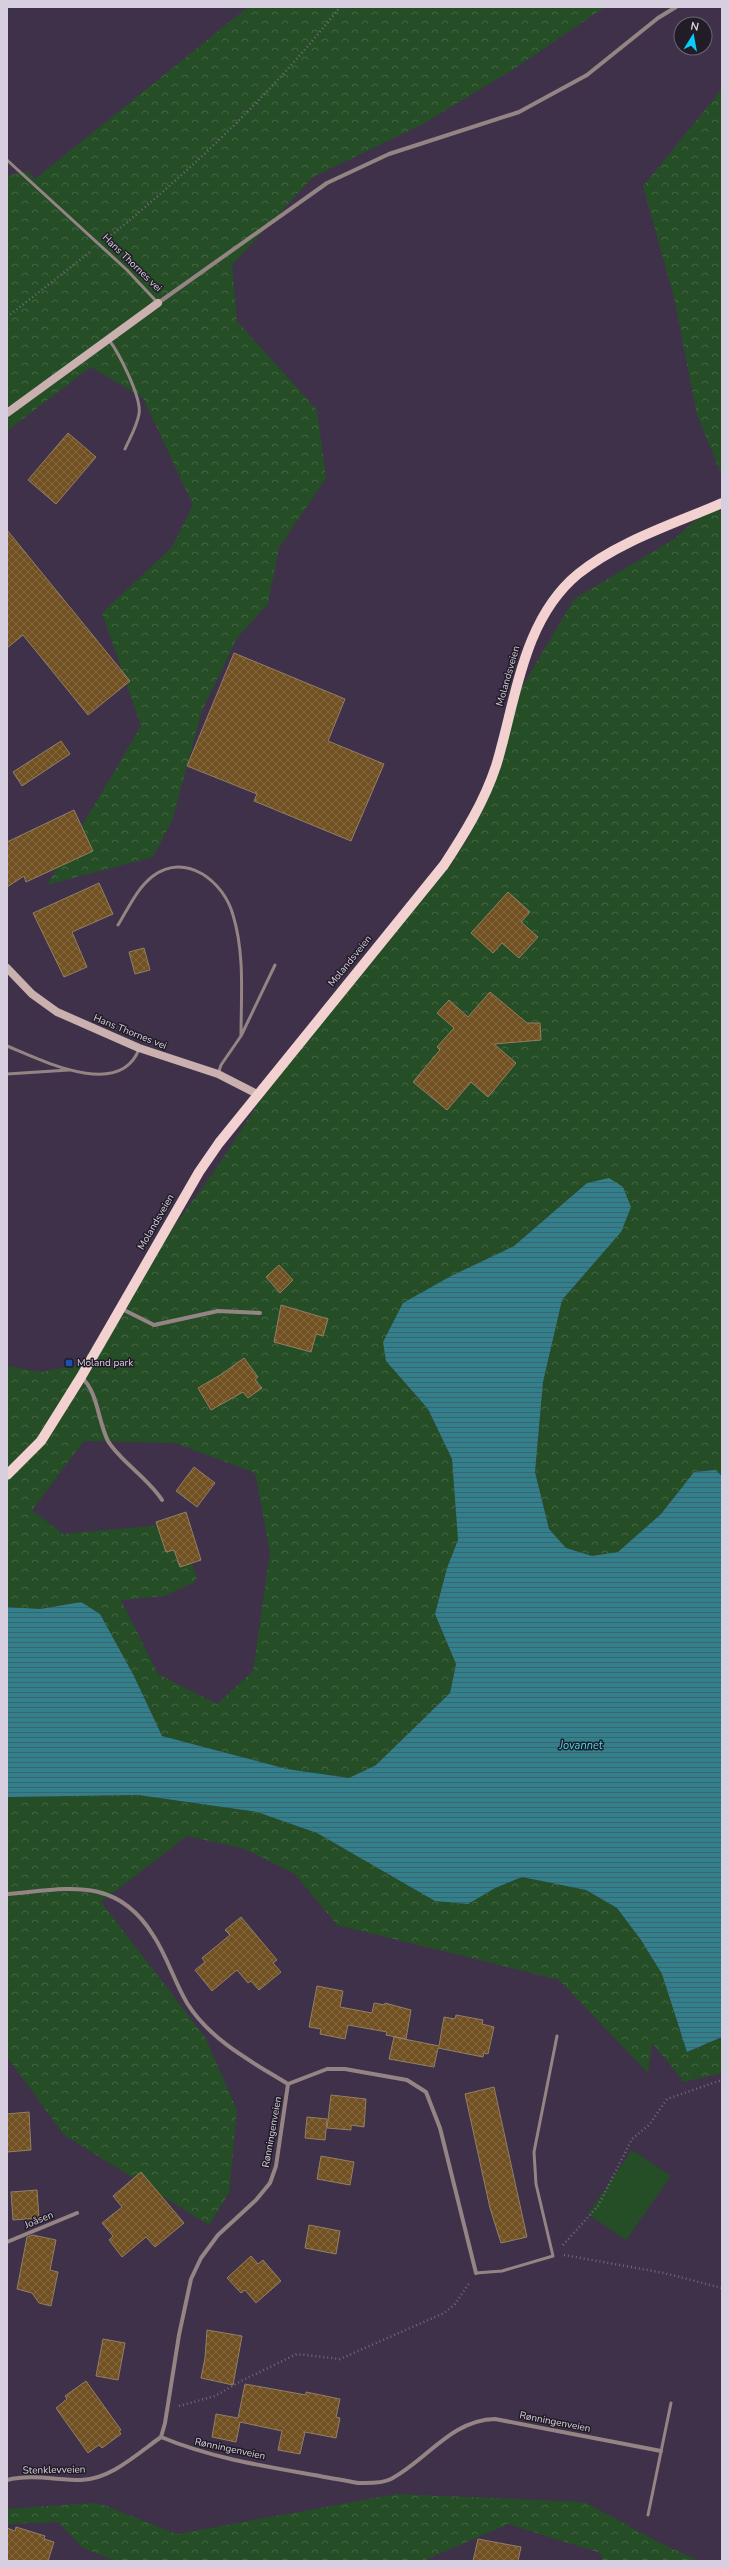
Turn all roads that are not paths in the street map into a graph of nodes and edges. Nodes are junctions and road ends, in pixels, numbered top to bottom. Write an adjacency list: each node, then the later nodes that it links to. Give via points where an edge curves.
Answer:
1 (676, 7): 3 (street, via 658,18 587,75 519,112 389,154 327,183)
2 (7, 160): 3 (lane, Hans Thornes vei, via 127,270)
3 (158, 303): 4 (street, Hans Thornes vei)
4 (109, 340): 5 (street, Hans Thornes vei); 6 (lane, via 136,396 139,414)
5 (7, 413)
6 (125, 449)
7 (722, 504): 17 (main road, Molandsveien, via 601,558 578,575 557,596 530,644 495,766 470,824 444,865)
8 (118, 925): 11 (lane, via 138,890 153,876 169,868 184,866 197,870 216,884 227,898 234,916 239,951)
9 (275, 965): 11 (lane)
10 (7, 968): 13 (street, Hans Thornes vei, via 32,994 57,1012)
11 (241, 1036): 16 (lane, via 221,1065)
12 (7, 1046): 14 (lane)
13 (139, 1048): 14 (lane, via 126,1068 115,1074 99,1075); 16 (street, Hans Thornes vei)
14 (71, 1070): 15 (lane)
15 (7, 1074)
16 (218, 1074): 17 (street, Hans Thornes vei)
17 (258, 1094): 18 (main road, Molandsveien, via 199,1172)
18 (120, 1308): 19 (street, via 154,1325 218,1310); 20 (main road, Molandsveien)
19 (260, 1313)
20 (81, 1377): 21 (main road, Molandsveien, via 41,1441); 22 (street, via 89,1384 109,1443 155,1489)
21 (7, 1475)
22 (162, 1500)
23 (7, 1894): 25 (street, Rønningenveien, via 91,1889 116,1897 139,1915 154,1935 188,2004 211,2032)
24 (557, 2036): 28 (lane, via 534,2152 536,2184 553,2256 502,2271)
25 (288, 2084): 28 (street, Rønningenveien, via 327,2069 345,2069 407,2080 426,2092 440,2128); 30 (street, Rønningenveien, via 276,2166 270,2183 256,2200 218,2235 201,2258 191,2279)
26 (77, 2213): 27 (street, Joåsen)
27 (7, 2242)
28 (476, 2273)
29 (671, 2403): 31 (lane)
30 (161, 2437): 31 (street, Rønningenveien, via 186,2447 222,2456 358,2483 390,2479 465,2424 480,2419 495,2419); 32 (street, Stenklevveien, via 116,2468 99,2476 82,2480)
31 (661, 2451): 33 (lane)
32 (7, 2480)
33 (648, 2515)

